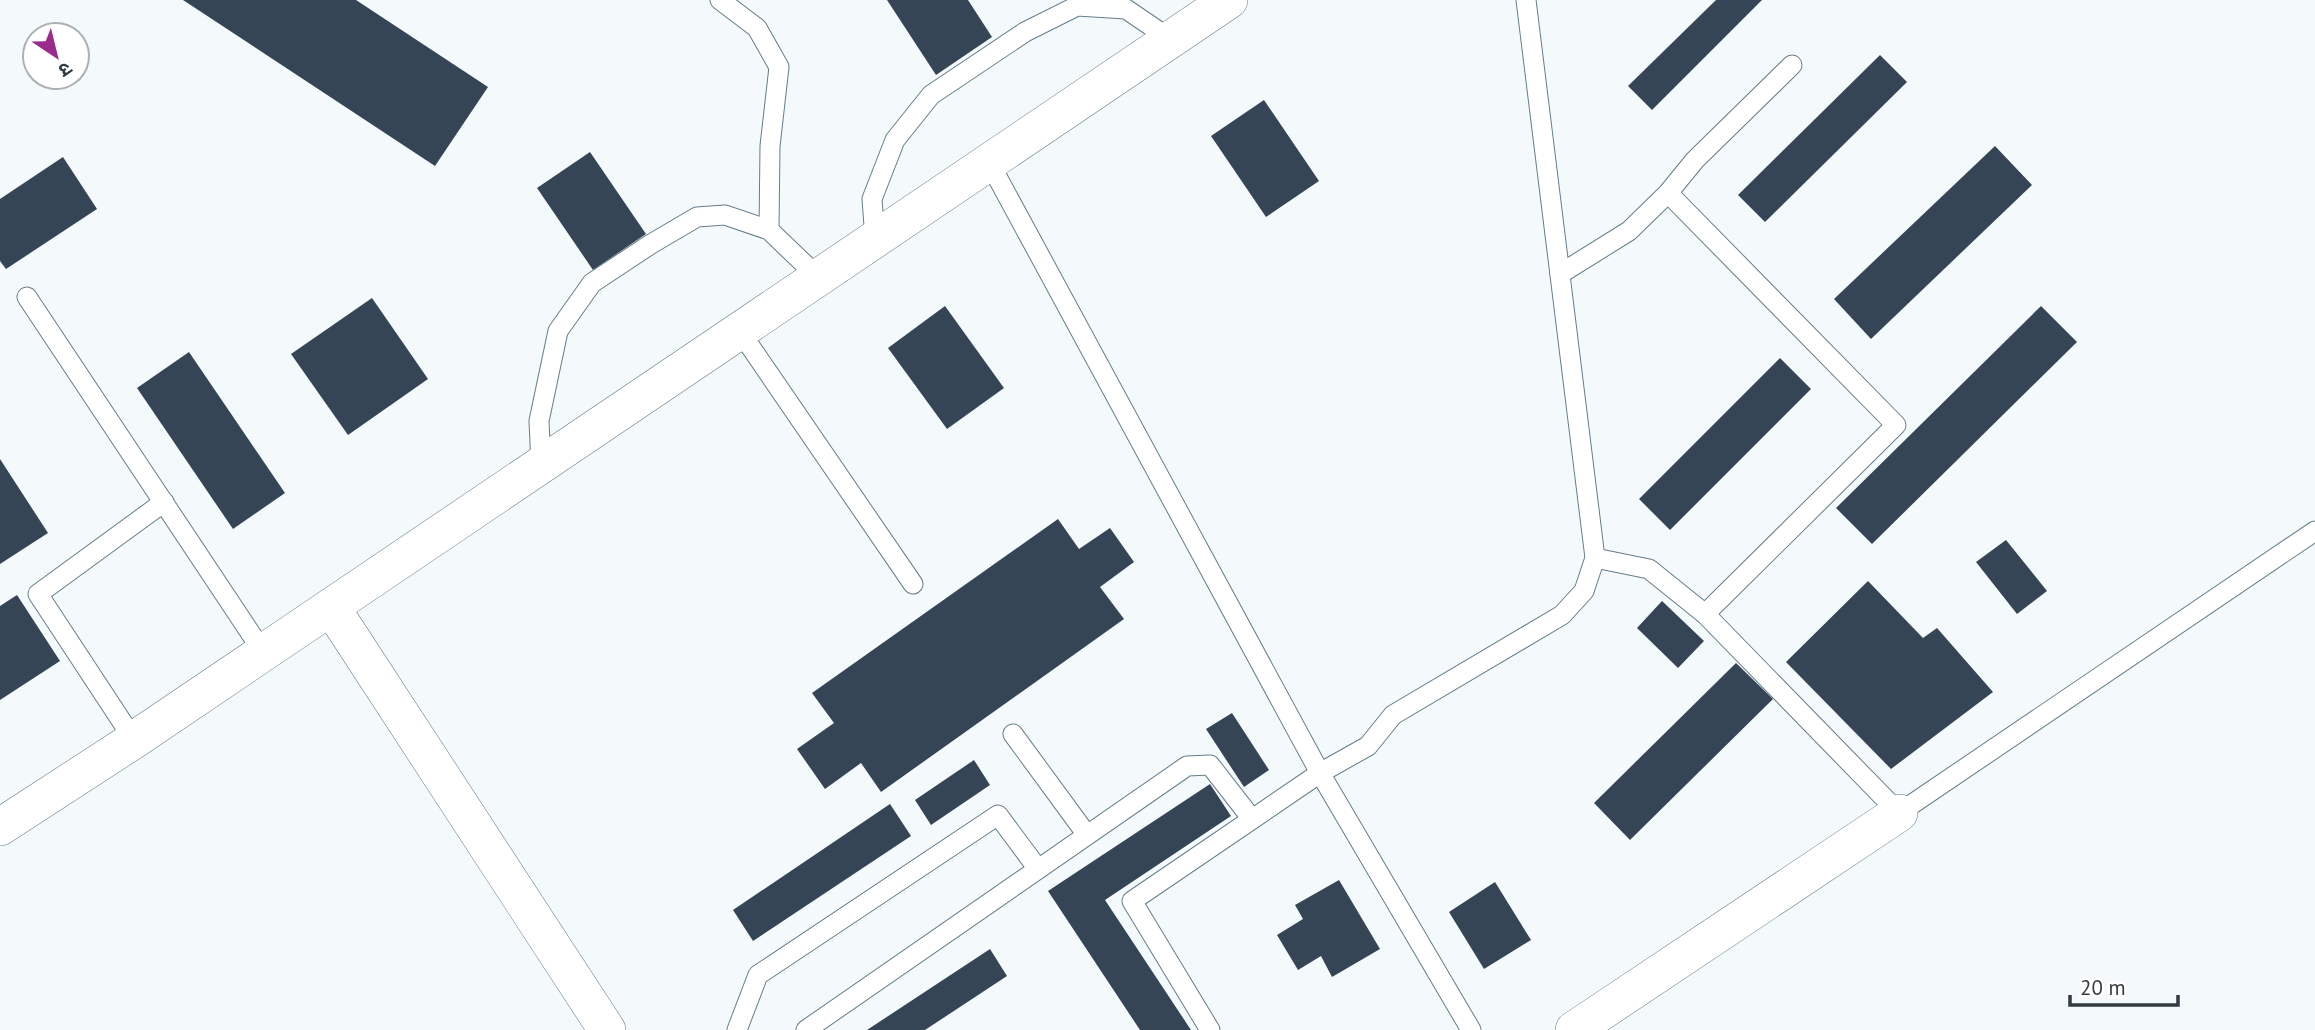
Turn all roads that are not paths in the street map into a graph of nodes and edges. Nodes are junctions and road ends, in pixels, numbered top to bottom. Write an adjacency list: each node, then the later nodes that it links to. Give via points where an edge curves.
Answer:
1 (720, 0): 8 (lane, via 757,29 779,67 770,146)
2 (1229, 0): 4 (street)
3 (1527, 0): 10 (lane)
4 (1170, 39): 6 (street); 9 (lane, via 1126,9 1077,6 1025,32 932,95 895,140 872,198)
5 (1792, 65): 7 (lane, via 1695,160)
6 (989, 162): 9 (street); 24 (lane)
7 (1668, 193): 10 (lane, via 1629,231); 20 (lane, via 1896,425)
8 (769, 230): 11 (lane); 14 (lane, via 725,215 697,218 592,283 558,331 538,421)
9 (875, 239): 11 (street)
10 (1560, 274): 17 (lane)
11 (818, 278): 13 (street)
12 (27, 297): 15 (lane)
13 (739, 331): 14 (street); 18 (lane)
14 (541, 465): 19 (street)
15 (164, 502): 21 (lane); 23 (lane, via 38,594)
16 (2315, 531): 25 (lane)
17 (1595, 558): 20 (lane, via 1649,569); 24 (lane, via 1584,591 1562,615 1393,715 1368,746)
18 (914, 584)
19 (331, 607): 21 (street); 30 (street)
20 (1705, 614): 25 (lane)
21 (263, 652): 23 (street)
22 (1013, 734): 28 (lane)
23 (134, 740): 27 (street)
24 (1320, 773): 26 (lane); 34 (lane)
25 (1899, 813): 35 (street)
26 (1252, 818): 28 (lane, via 1209,765 1187,766); 33 (lane, via 1132,901)
27 (0, 827)
28 (1087, 835): 29 (lane)
29 (1038, 869): 31 (lane, via 998,814 758,975); 32 (lane)
30 (607, 1030)
31 (737, 1030)
32 (806, 1030)
33 (1210, 1030)
34 (1471, 1030)
35 (1574, 1030)

